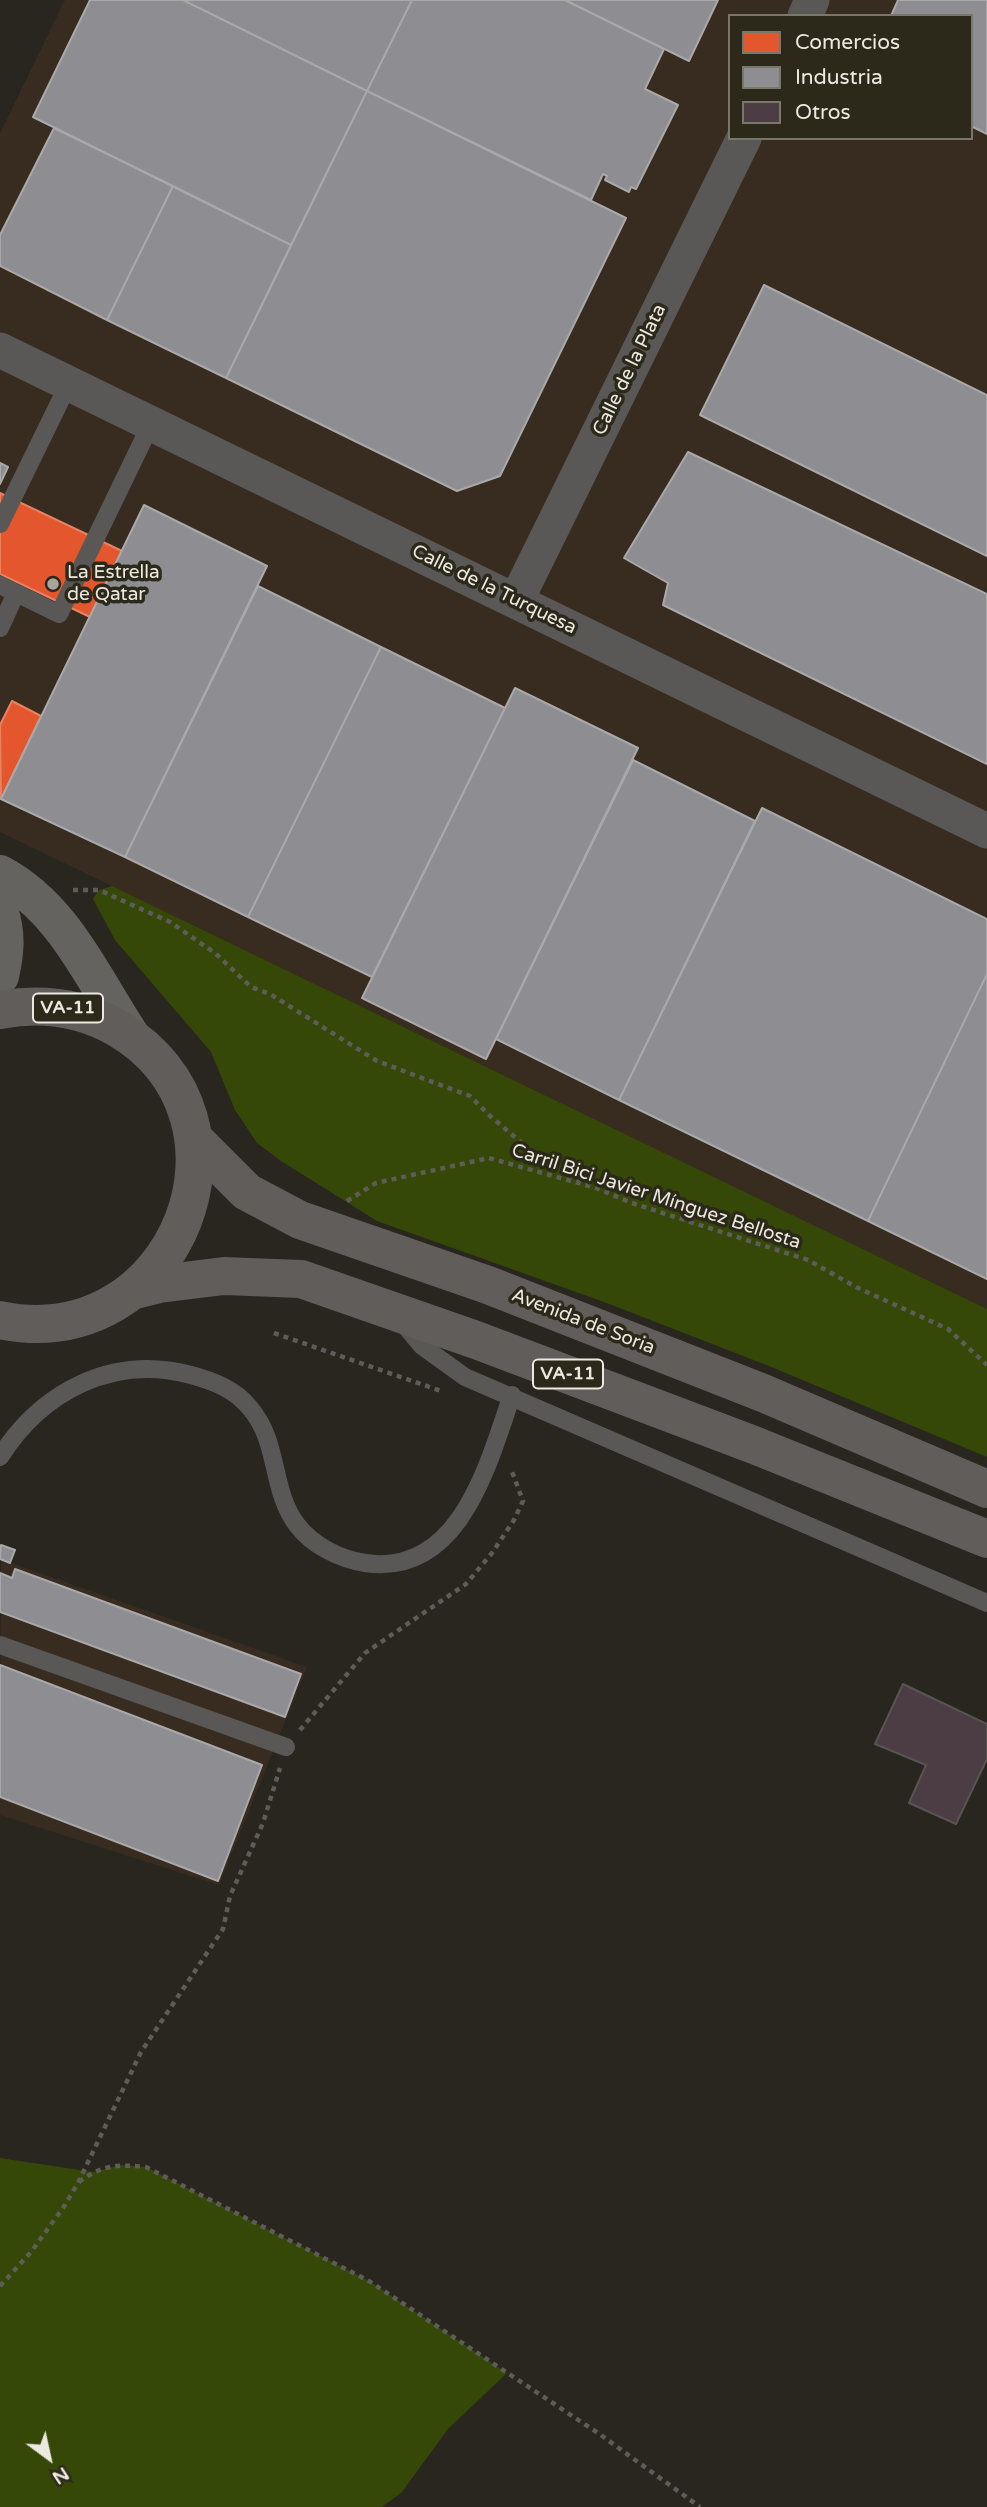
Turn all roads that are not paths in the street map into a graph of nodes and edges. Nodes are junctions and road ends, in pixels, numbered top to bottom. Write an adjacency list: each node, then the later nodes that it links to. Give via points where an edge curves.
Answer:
1 (743, 140): 7 (street, Calle de la Plata)
2 (0, 350): 3 (street, Calle de la Turquesa)
3 (69, 383): 4 (street, Calle de la Turquesa); 5 (lane)
4 (151, 424): 6 (lane, via 59,614); 7 (street, Calle de la Turquesa)
5 (0, 524)
6 (8, 589): 8 (lane)
7 (516, 601): 9 (street, Calle de la Turquesa)
8 (0, 628)
9 (987, 831)
10 (0, 874): 14 (street, via 28,891 65,932)
11 (0, 913): 12 (street, via 5,927)
12 (0, 976)
13 (0, 1010): 14 (highway, VA-11, via 39,1005 67,1008 98,1017)
14 (131, 1037): 15 (highway, VA-11, via 164,1069 182,1101)
15 (193, 1138): 16 (highway, VA-11, via 193,1186 184,1221 171,1248); 23 (highway, Avenida de Soria / VA-11, via 247,1192 300,1220 626,1339)
16 (135, 1290): 17 (highway, VA-11, via 224,1276 301,1279); 19 (highway, VA-11, via 95,1313)
17 (393, 1311): 21 (lane, via 422,1346 465,1377); 24 (highway, VA-11, via 741,1440)
18 (0, 1320): 19 (highway, VA-11)
19 (50, 1323): 20 (highway)
20 (0, 1350)
21 (512, 1395): 22 (lane, via 460,1520 421,1554 388,1564 334,1554 298,1527 282,1495 274,1455 260,1421 228,1388 211,1380 154,1368 89,1380 53,1399 25,1424); 25 (lane)
22 (0, 1457)
23 (987, 1489)
24 (987, 1539)
25 (987, 1603)
26 (0, 1645): 27 (lane)
27 (286, 1748)

